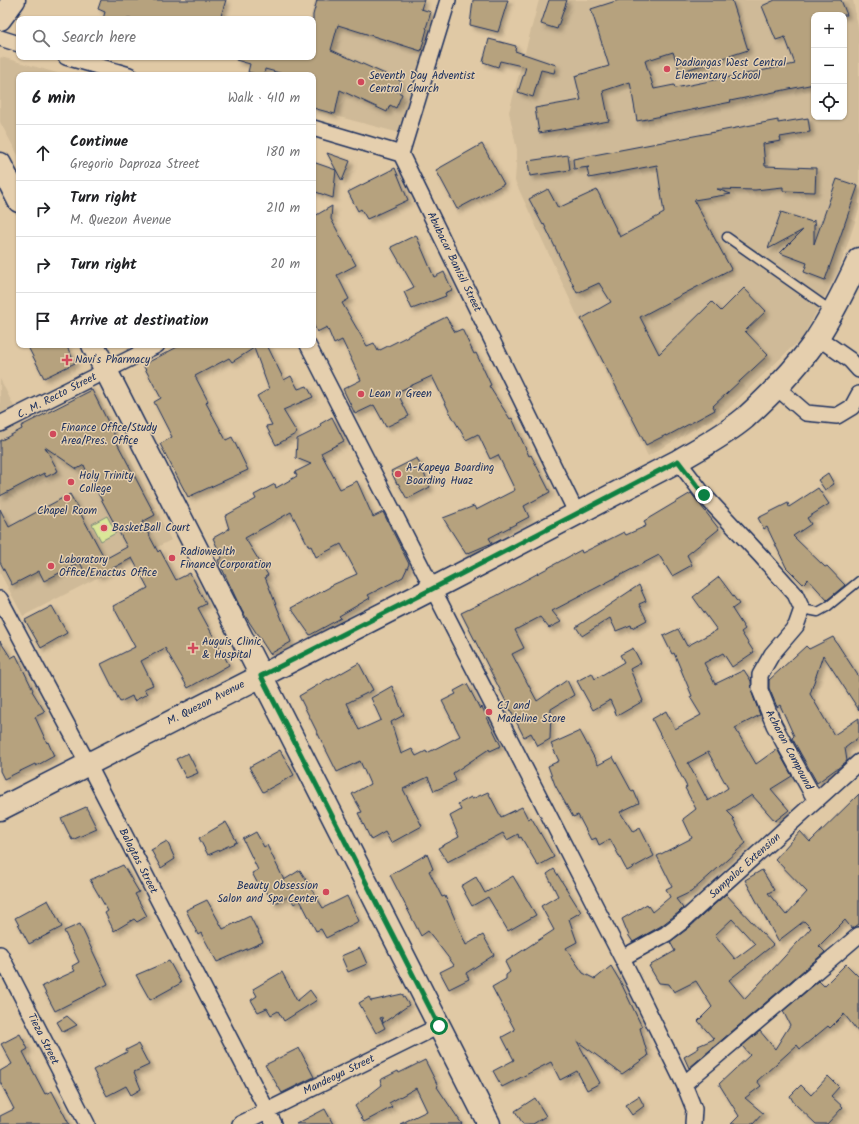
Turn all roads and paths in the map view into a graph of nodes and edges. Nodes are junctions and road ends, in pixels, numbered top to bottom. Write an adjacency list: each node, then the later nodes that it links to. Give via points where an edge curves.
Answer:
1 (14, 0): 3 (street)
2 (448, 0): 9 (street)
3 (0, 19)
4 (0, 38): 5 (street)
5 (16, 43)
6 (76, 60): 7 (street)
7 (118, 72)
8 (316, 129): 9 (street)
9 (401, 154): 25 (street, Abubacar Banisil Street)
10 (0, 164): 11 (street)
11 (16, 195)
12 (727, 237): 14 (lane)
13 (859, 259): 14 (street, M. Quezon Avenue)
14 (832, 312): 15 (street, M. Quezon Avenue)
15 (817, 337): 19 (street, via 850,360); 21 (street, M. Quezon Avenue)
16 (94, 348): 20 (street)
17 (151, 348): 20 (street, C. M. Recto Street)
18 (310, 348): 27 (street)
19 (859, 370)
20 (106, 371): 23 (street, C. M. Recto Street); 30 (street)
21 (776, 387): 22 (street, via 806,413 830,416 837,416 852,407); 24 (street, M. Quezon Avenue, via 744,418)
22 (859, 394)
23 (0, 424)
24 (678, 461): 25 (street, M. Quezon Avenue); 29 (street, via 704,495 795,594)
25 (577, 514): 27 (street, M. Quezon Avenue)
26 (859, 581): 29 (lane, via 818,612)
27 (432, 589): 30 (street, M. Quezon Avenue); 37 (street)
28 (0, 599): 32 (street, Balagtas Street)
29 (802, 609): 33 (street, Acharon Compound, via 796,626 772,654 760,675 760,690 774,725)
30 (261, 676): 32 (street, M. Quezon Avenue); 38 (street)
31 (859, 762): 33 (street, Sampaloc Extension)
32 (88, 764): 34 (street, M. Quezon Avenue); 40 (street, Balagtas Street)
33 (816, 801): 37 (street, Sampaloc Extension, via 684,920 666,934)
34 (0, 809)
35 (859, 936): 39 (street)
36 (0, 954): 42 (street, Tieza Street)
37 (622, 958): 39 (street)
38 (439, 1026): 40 (street, Mandeoya Street); 45 (street)
39 (684, 1084): 41 (street, via 694,1109)
40 (267, 1110): 43 (street, Mandeoya Street); 44 (street, Balagtas Street)
41 (694, 1122)
42 (87, 1124)
43 (240, 1124)
44 (274, 1124)
45 (489, 1124)

